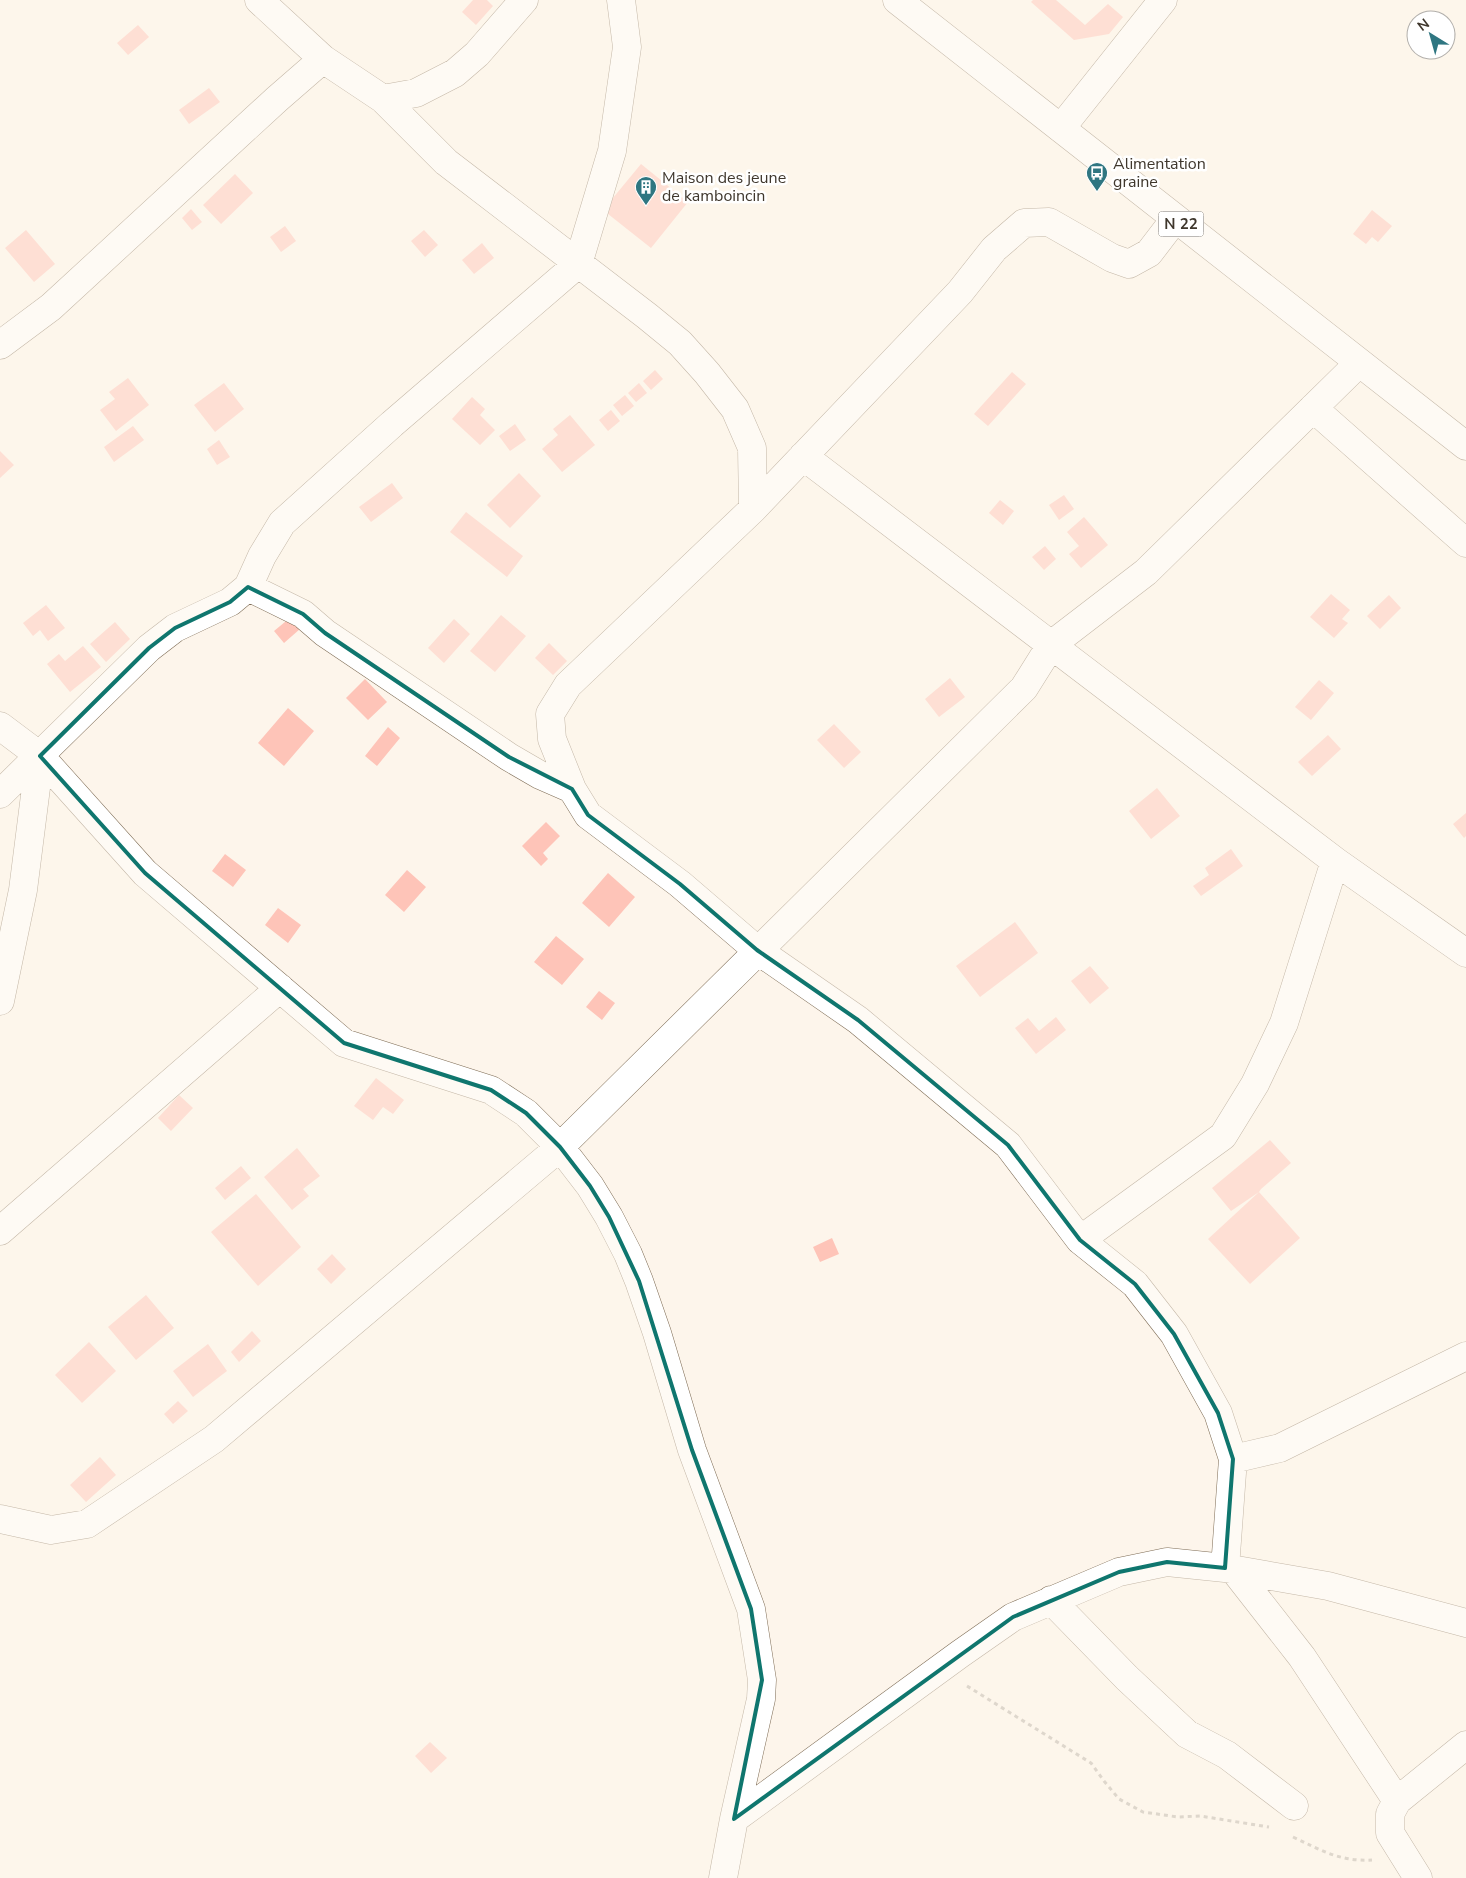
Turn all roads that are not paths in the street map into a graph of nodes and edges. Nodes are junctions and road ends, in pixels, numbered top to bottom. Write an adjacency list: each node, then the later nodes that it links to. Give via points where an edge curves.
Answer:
1 (259, 0): 6 (street)
2 (524, 0): 7 (street, via 455,74 416,93)
3 (622, 0): 10 (street, via 627,47 612,151)
4 (897, 0): 8 (street, N 22)
5 (1163, 0): 8 (street)
6 (322, 59): 7 (street); 11 (street, via 51,307)
7 (383, 99): 10 (street, via 446,162)
8 (1062, 128): 9 (street, N 22)
9 (1175, 219): 12 (street, N 22); 15 (street, via 1149,253 1129,264 1112,258 1050,222 1024,222 994,249 960,292)
10 (578, 264): 16 (street, via 680,343 735,409 752,448); 18 (street, via 282,522)
11 (0, 345)
12 (1359, 363): 13 (street); 14 (street, N 22)
13 (1313, 408): 17 (street); 19 (street, via 1146,572)
14 (1462, 436)
15 (803, 456): 16 (street); 19 (street)
16 (754, 509): 22 (street, via 568,685 550,714 552,739)
17 (1466, 543)
18 (248, 587): 21 (street, via 230,602 175,628 149,648); 22 (street, via 303,614 333,638 509,757)
19 (1051, 645): 24 (street); 25 (street, via 1024,688)
20 (0, 726): 21 (street)
21 (40, 756): 23 (street); 27 (street, via 145,873); 28 (street, via 23,890)
22 (572, 789): 25 (street, via 588,815 680,884)
23 (0, 794)
24 (1335, 861): 26 (street); 31 (street, via 1284,1023 1255,1084 1223,1136)
25 (757, 950): 29 (street); 31 (street, via 858,1020 1008,1145)
26 (1466, 953)
27 (280, 988): 29 (street, via 344,1043 491,1090 526,1112); 30 (street)
28 (0, 1001)
29 (560, 1146): 34 (street, via 214,1440 138,1491 87,1524 51,1530); 41 (street, via 590,1186 628,1254 658,1333 692,1450 751,1609 762,1680 756,1724)
30 (0, 1231)
31 (1080, 1240): 33 (street, via 1135,1284 1174,1334 1218,1413)
32 (1466, 1356): 33 (street, via 1280,1448)
33 (1233, 1460): 35 (street)
34 (0, 1519)
35 (1230, 1569): 36 (street, via 1167,1562 1119,1572); 37 (street, via 1328,1586); 39 (street, via 1302,1657)
36 (1051, 1600): 40 (street, via 1187,1734 1227,1755); 41 (street, via 1013,1617)
37 (1466, 1623)
38 (1466, 1745): 39 (street)
39 (1397, 1801): 42 (street, via 1390,1814 1390,1832)
40 (1294, 1806)
41 (734, 1819): 43 (street)
42 (1412, 1868)
43 (731, 1873)

